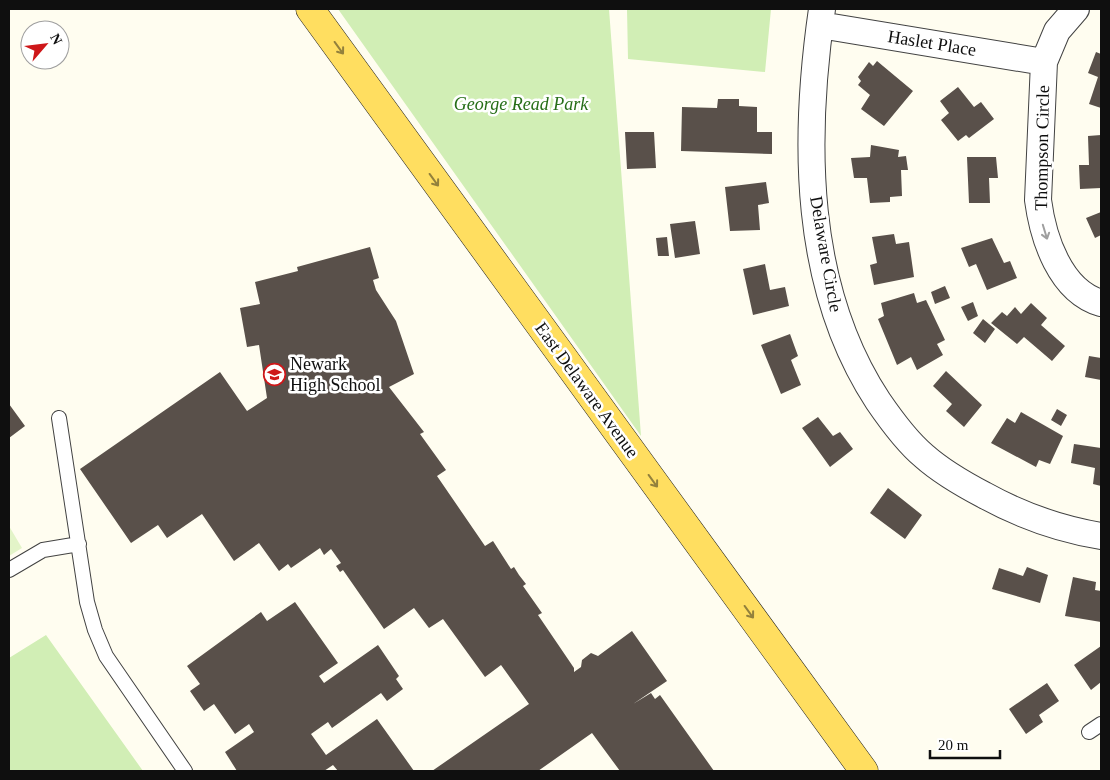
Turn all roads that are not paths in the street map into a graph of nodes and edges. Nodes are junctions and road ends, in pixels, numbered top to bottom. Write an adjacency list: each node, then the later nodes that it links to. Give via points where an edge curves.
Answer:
1 (310, 9): 13 (main road, East Delaware Avenue, one-way to 13)
2 (1076, 9): 4 (street, Thompson Circle, via 1057,31)
3 (821, 17): 4 (street, Haslet Place); 7 (street, Delaware Circle, via 811,112 814,212 828,291 863,378 890,418 923,455 956,480 1035,520)
4 (1044, 62): 5 (street, Thompson Circle, one-way to 5, via 1040,217 1049,246 1071,285 1090,300)
5 (1101, 303)
6 (59, 418): 8 (lane)
7 (1101, 536)
8 (79, 544): 9 (lane, via 43,550); 12 (lane, via 87,602 106,656)
9 (9, 570)
10 (1101, 724): 11 (lane)
11 (1089, 732)
12 (185, 771)
13 (864, 771)

